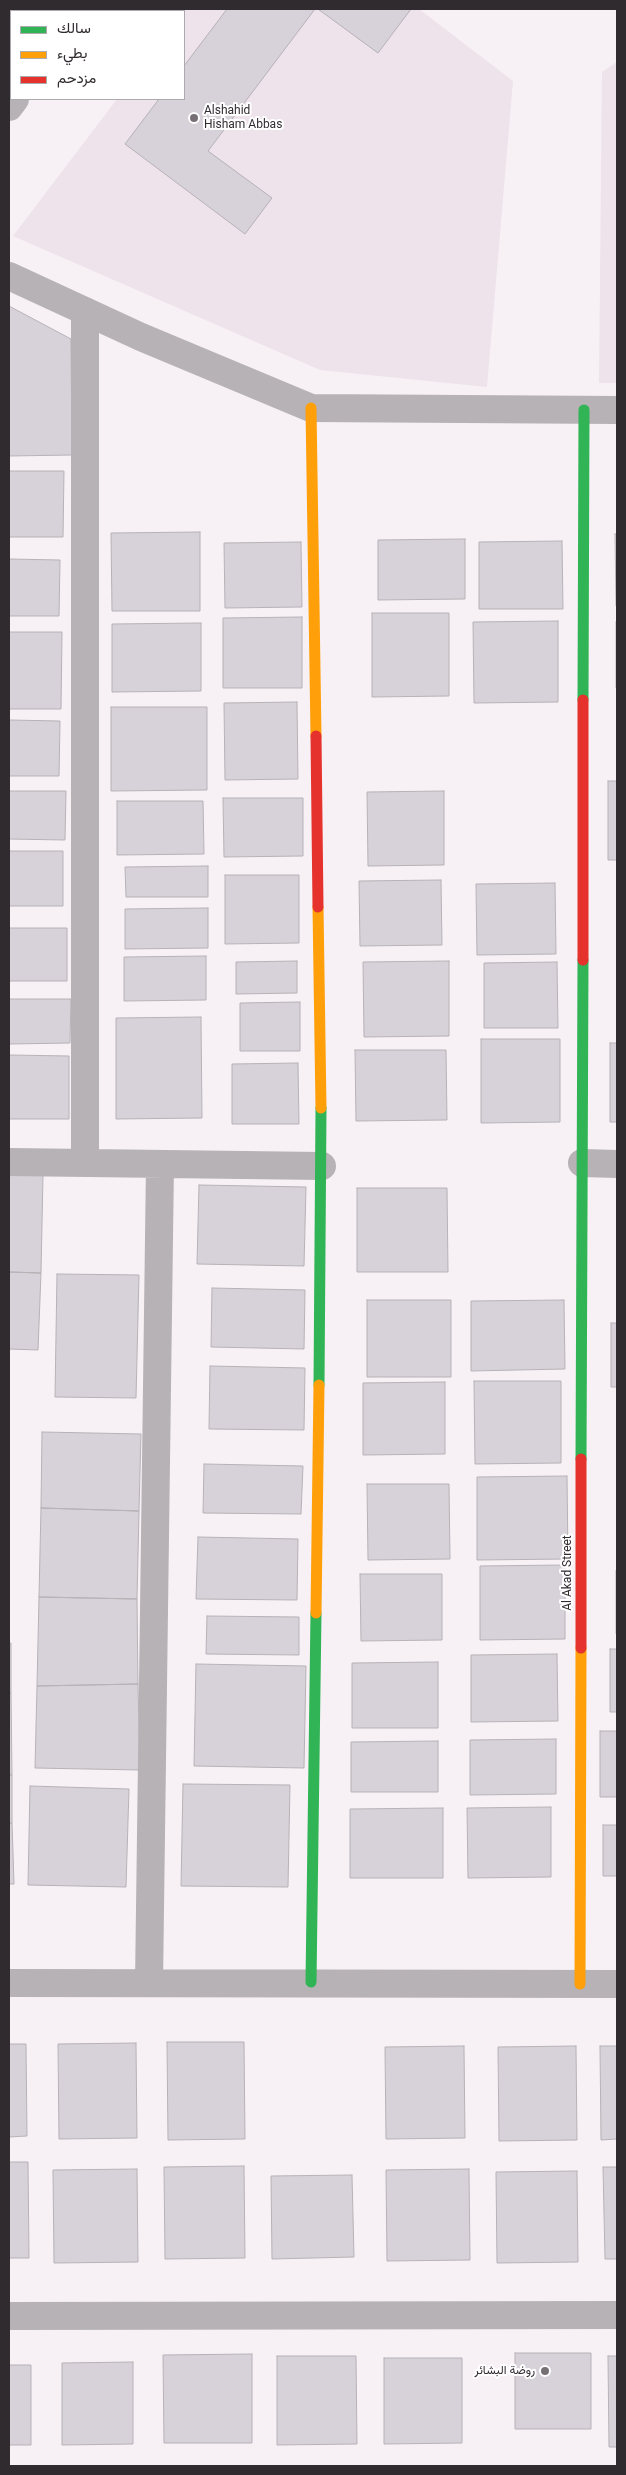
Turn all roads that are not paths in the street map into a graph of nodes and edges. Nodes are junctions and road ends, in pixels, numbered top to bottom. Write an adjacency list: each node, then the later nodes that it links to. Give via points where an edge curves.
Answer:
1 (9, 276): 2 (street)
2 (84, 311): 3 (street); 7 (street)
3 (311, 408): 4 (street); 11 (street)
4 (584, 410): 5 (street); 8 (street, Al Akad Street)
5 (617, 410)
6 (9, 1162): 7 (street)
7 (85, 1162): 9 (street)
8 (582, 1163): 10 (street); 15 (street, Al Akad Street)
9 (160, 1164): 11 (street); 14 (street)
10 (617, 1164)
11 (322, 1166): 12 (street)
12 (311, 1982): 14 (street); 15 (street)
13 (9, 1983): 14 (street)
14 (149, 1983)
15 (580, 1984): 16 (street)
16 (617, 1984)
17 (617, 2315): 18 (street)
18 (9, 2316)

